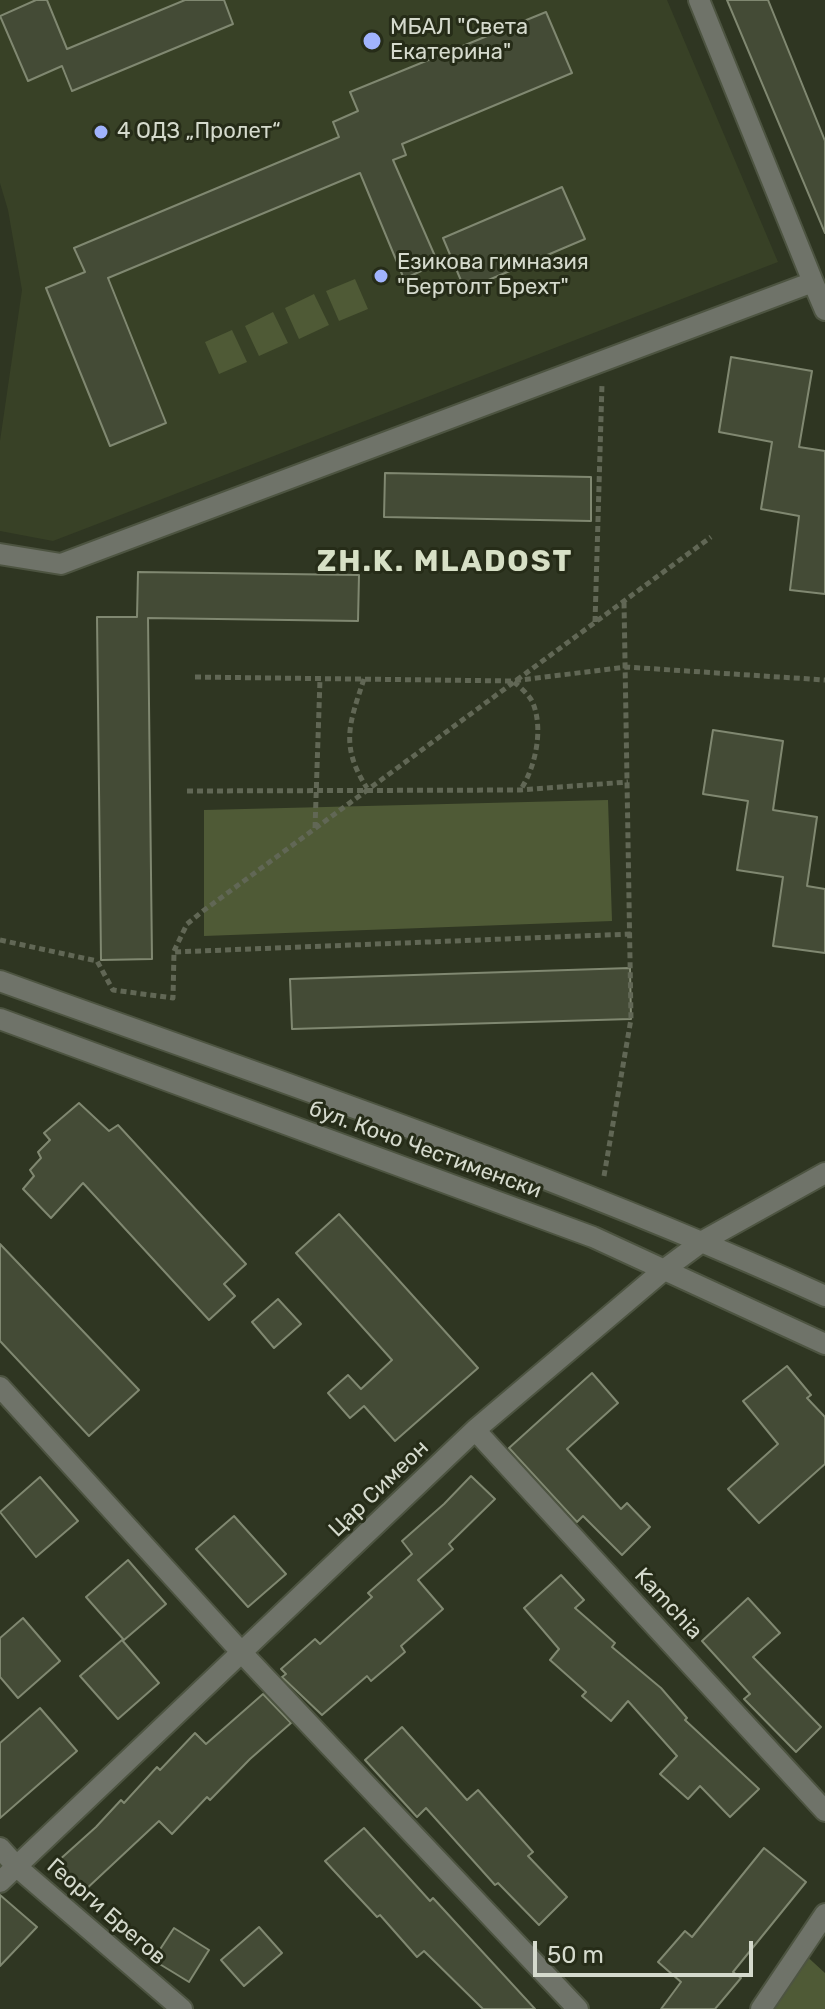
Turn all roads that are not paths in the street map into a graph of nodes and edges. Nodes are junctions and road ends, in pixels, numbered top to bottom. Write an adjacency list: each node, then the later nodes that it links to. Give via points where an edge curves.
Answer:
1 (699, 0): 2 (street)
2 (813, 282): 3 (street); 4 (street, via 61,564)
3 (825, 310)
4 (0, 554)
5 (0, 981): 8 (street, бул. Кочо Честименски)
6 (0, 1019): 9 (street, бул. Кочо Честименски, via 593,1237)
7 (825, 1173): 8 (street, Цар Симеон)
8 (703, 1241): 9 (street, Цар Симеон); 10 (street, бул. Кочо Честименски)
9 (665, 1269): 11 (street, бул. Кочо Честименски); 13 (street, Цар Симеон)
10 (825, 1296)
11 (825, 1344)
12 (0, 1387): 14 (street)
13 (475, 1430): 14 (street, Цар Симеон); 15 (street, Kamchia)
14 (243, 1654): 17 (street, Цар Симеон); 21 (street)
15 (825, 1811)
16 (0, 1848): 17 (street, Георги Брегов)
17 (17, 1867): 18 (street, Цар Симеон); 20 (street, Георги Брегов)
18 (0, 1882)
19 (825, 1914): 22 (street)
20 (182, 2009)
21 (578, 2009)
22 (761, 2009)

